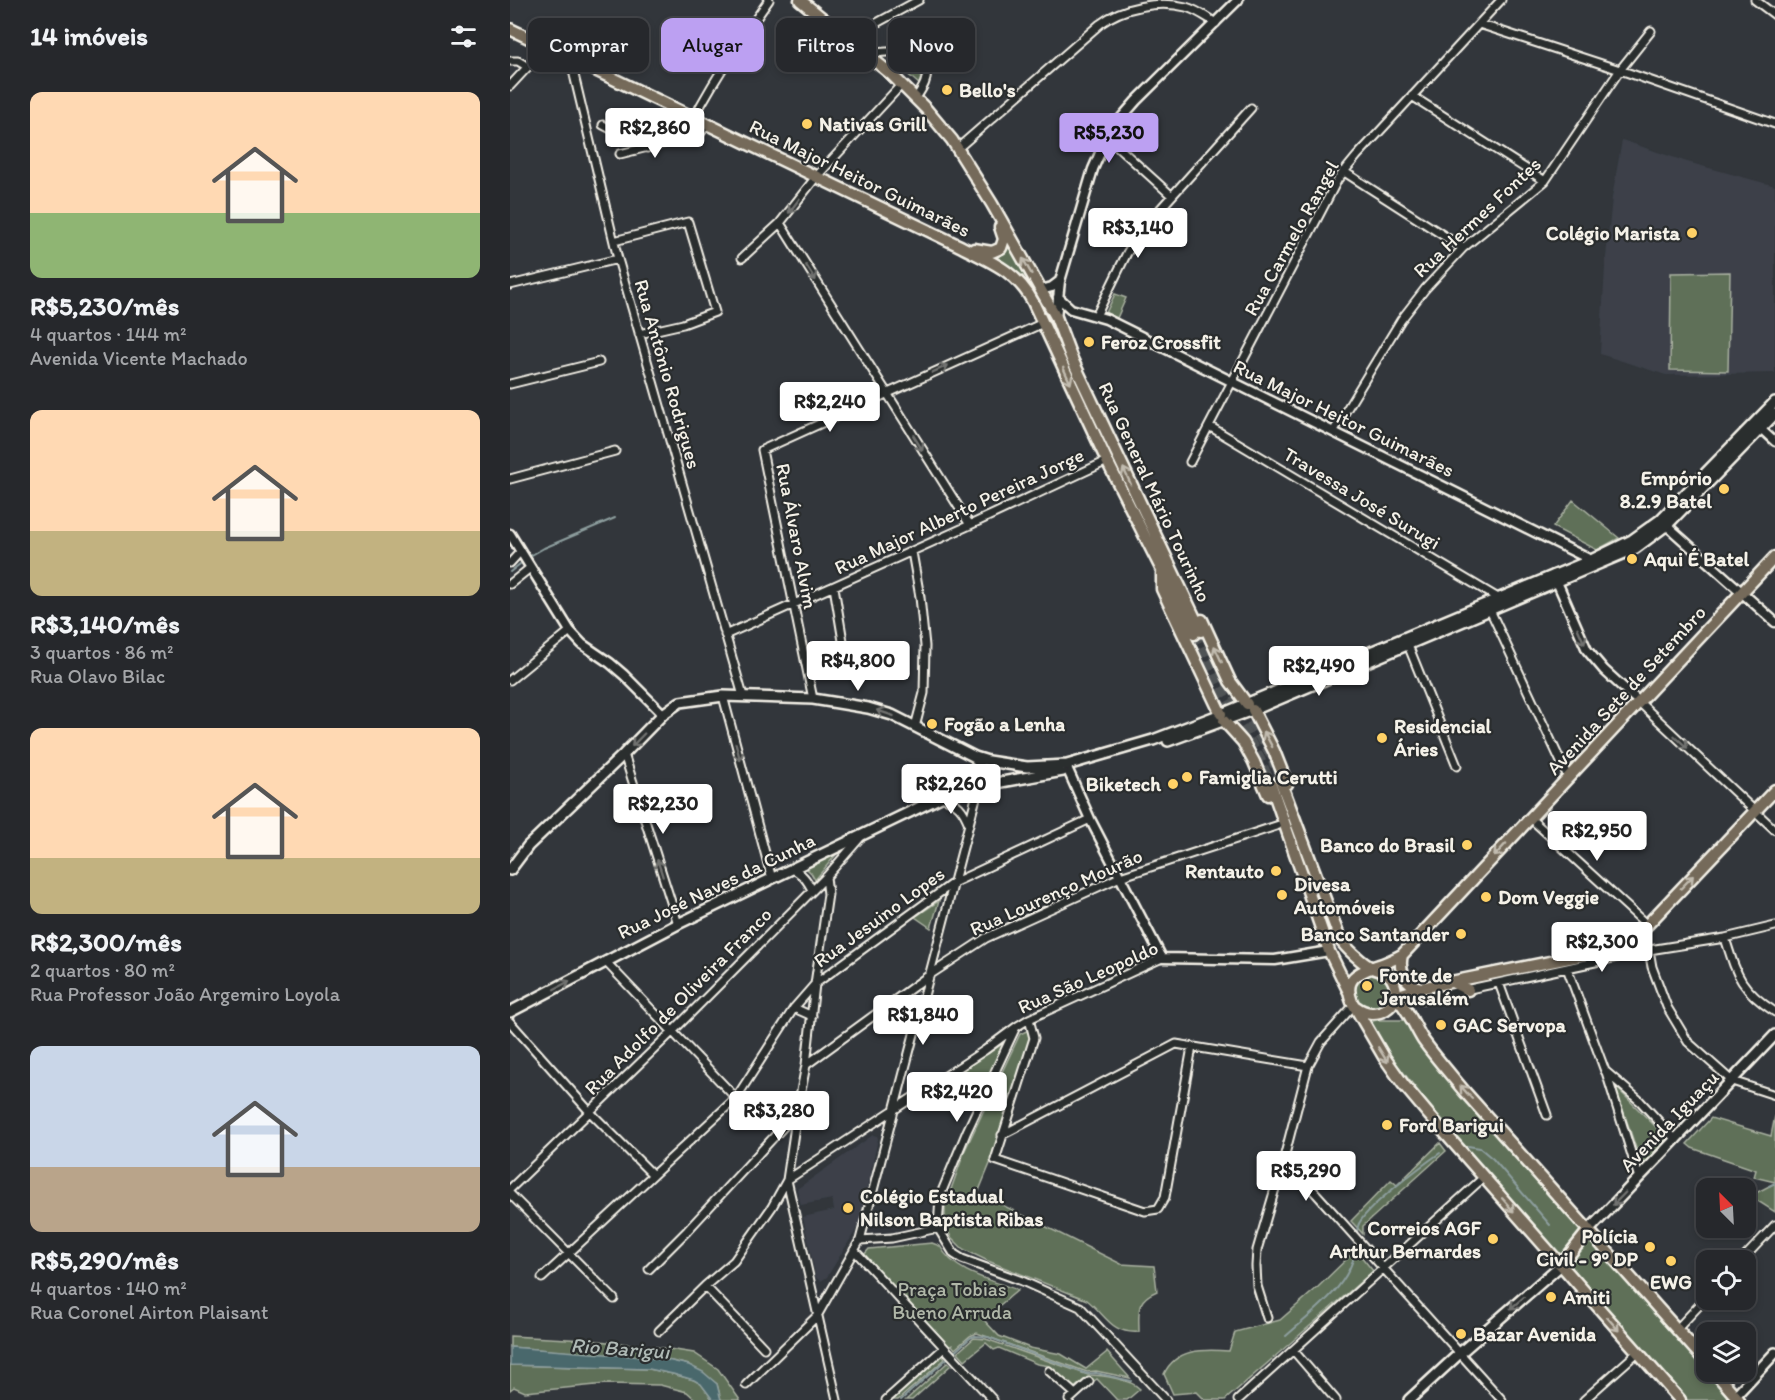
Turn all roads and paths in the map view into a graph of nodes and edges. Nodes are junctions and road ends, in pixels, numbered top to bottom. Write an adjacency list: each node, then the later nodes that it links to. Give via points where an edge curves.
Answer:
1 (769, 0): 27 (street)
2 (800, 0): 8 (main road, Rua General Mário Tourinho)
3 (919, 0): 9 (street)
4 (1238, 0): 10 (street)
5 (1501, 0): 11 (street, Rua Carmelo Rangel)
6 (1755, 0): 7 (street)
7 (1775, 15)
8 (823, 18)
9 (876, 23)
10 (1216, 23): 31 (street, via 1136,101); 34 (street, via 1189,8 1173,5 1149,5 1115,14)
11 (1479, 24): 19 (street); 24 (street, Rua Carmelo Rangel)
12 (510, 28): 14 (main road, Rua Major Heitor Guimarães)
13 (1651, 31): 19 (street, Rua Hermes Fontes)
14 (528, 37)
15 (876, 53): 25 (street, via 912,53 921,58 927,74)
16 (510, 61): 18 (street)
17 (876, 61): 22 (main road, Rua General Mário Tourinho)
18 (528, 67): 23 (street)
19 (1620, 70): 29 (street); 38 (street, Rua Hermes Fontes)
20 (573, 72): 42 (street, Rua Antônio Rodrigues)
21 (599, 72): 27 (main road, Rua Major Heitor Guimarães)
22 (902, 84): 25 (main road, Rua General Mário Tourinho); 37 (street)
23 (510, 86)
24 (1413, 96): 36 (street, Rua Carmelo Rangel); 38 (street)
25 (916, 98): 34 (main road, Rua General Mário Tourinho)
26 (1251, 108): 39 (street)
27 (694, 117): 28 (main road, Rua Major Heitor Guimarães); 32 (street)
28 (707, 124): 32 (street, via 698,136); 37 (main road, Rua Major Heitor Guimarães)
29 (1775, 124)
30 (603, 125): 33 (street)
31 (1107, 137): 39 (street); 47 (street, via 1093,169)
32 (684, 138): 33 (street)
33 (647, 148): 35 (street)
34 (958, 148): 40 (main road, Rua General Mário Tourinho)
35 (620, 154)
36 (1343, 171): 44 (street); 57 (street, Rua Carmelo Rangel)
37 (816, 177): 41 (street, one-way to 41); 43 (main road, Rua Major Heitor Guimarães)
38 (1545, 181): 44 (street, Rua Hermes Fontes)
39 (1172, 196): 52 (street, via 1136,239)
40 (992, 204): 43 (main road, via 1004,239 1001,248 992,252); 49 (main road, Rua General Mário Tourinho, one-way to 40)
41 (780, 224): 45 (street); 59 (street, one-way to 59)
42 (614, 241): 46 (street, Rua Antônio Rodrigues); 55 (street, via 688,222 715,312)
43 (958, 245): 54 (main road, Rua Major Heitor Guimarães, via 1015,277)
44 (1463, 248): 64 (street, Rua Hermes Fontes, via 1401,321)
45 (742, 258)
46 (618, 259): 48 (street); 55 (street, Rua Antônio Rodrigues)
47 (1060, 281): 49 (street); 50 (street)
48 (510, 285)
49 (1041, 290): 53 (main road, Rua General Mário Tourinho)
50 (1058, 297): 51 (street, Rua Major Heitor Guimarães); 53 (street)
51 (1071, 309): 52 (street, Rua Major Heitor Guimarães); 53 (street)
52 (1096, 316): 57 (street, Rua Major Heitor Guimarães)
53 (1056, 317): 54 (street, Rua Álvaro Alvim); 79 (main road, Rua General Mário Tourinho, one-way to 53)
54 (1043, 322): 59 (street, Rua Álvaro Alvim, one-way to 54); 67 (main road, Rua General Mário Tourinho, one-way to 67)
55 (639, 334): 90 (street, Rua Antônio Rodrigues)
56 (599, 362): 58 (street)
57 (1232, 382): 62 (street, Rua Carmelo Rangel); 64 (street, Rua Major Heitor Guimarães)
58 (510, 384)
59 (887, 393): 71 (street, one-way to 71); 85 (street, Rua Álvaro Alvim, via 762,450)
60 (1775, 402): 70 (main road)
61 (1775, 414): 63 (main road)
62 (1209, 426): 68 (street, Rua Carmelo Rangel); 84 (street, Travessa José Surugi)
63 (1761, 429): 65 (street); 70 (main road)
64 (1333, 432): 76 (street, Rua Major Heitor Guimarães)
65 (1775, 441)
66 (615, 451): 69 (street)
67 (1107, 461): 71 (street, Rua Major Alberto Pereira Jorge); 79 (main road, Rua General Mário Tourinho)
68 (1190, 462)
69 (510, 479)
70 (1663, 523): 76 (main road); 83 (street)
71 (970, 525): 74 (street, Rua Major Alberto Pereira Jorge)
72 (510, 534): 73 (street)
73 (520, 552): 77 (street); 78 (street)
74 (912, 552): 82 (street, Rua Major Alberto Pereira Jorge); 101 (street, via 925,646 924,693)
75 (1775, 557): 83 (main road, Avenida Sete de Setembro)
76 (1595, 562): 80 (main road)
77 (510, 563)
78 (530, 568): 81 (street); 88 (street)
79 (1166, 568): 89 (main road, Rua General Mário Tourinho); 98 (main road, one-way to 79, via 1230,681 1183,578); 100 (main road, via 1162,589)
80 (1555, 579): 84 (main road); 86 (main road); 97 (street, one-way to 97, via 1587,651)
81 (510, 584)
82 (834, 587): 85 (street, Rua Major Alberto Pereira Jorge); 92 (street)
83 (1742, 593): 87 (street); 97 (main road, Avenida Sete de Setembro)
84 (1498, 598): 98 (main road)
85 (794, 605): 90 (street, Rua Major Alberto Pereira Jorge); 96 (street, Rua Álvaro Alvim)
86 (1490, 610): 91 (main road); 106 (street)
87 (1775, 622)
88 (570, 631): 93 (street); 99 (street, via 582,645 624,675)
89 (1197, 633)
90 (725, 635): 95 (street, Rua Antônio Rodrigues)
91 (1408, 645): 98 (main road); 104 (street)
92 (844, 647)
93 (510, 680)
94 (723, 696): 95 (main road); 99 (main road, via 680,702); 123 (street, one-way to 123)
95 (743, 696): 96 (main road)
96 (813, 699): 101 (main road, one-way to 96, via 868,708)
97 (1639, 702): 106 (main road, Avenida Sete de Setembro); 111 (street, one-way to 111)
98 (1250, 707): 100 (main road); 118 (main road, one-way to 98, via 1300,818 1274,751)
99 (663, 714): 102 (main road, one-way to 102)
100 (1222, 718): 105 (main road, via 1151,746); 115 (main road, via 1240,737 1254,762)
101 (915, 727): 103 (main road)
102 (624, 754): 120 (main road, via 528,846); 126 (street, one-way to 102)
103 (975, 757): 105 (main road, via 1014,766); 108 (main road, via 980,767)
104 (1457, 766)
105 (1067, 767): 108 (main road, Rua José Naves da Cunha); 113 (street)
106 (1568, 777): 112 (main road, Avenida Sete de Setembro)
107 (1276, 782): 118 (main road)
108 (979, 786): 110 (main road, Rua José Naves da Cunha); 114 (street)
109 (1775, 790): 111 (main road)
110 (941, 797): 114 (street, via 959,805); 117 (main road, Rua José Naves da Cunha)
111 (1755, 811): 116 (street); 127 (main road, one-way to 111)
112 (1530, 818): 127 (street); 134 (main road, Avenida Sete de Setembro, one-way to 134)
113 (1090, 819): 121 (street); 124 (street, Rua Jesuino Lopes)
114 (969, 824): 124 (street)
115 (1279, 825): 118 (main road); 121 (street, Rua Lourenço Mourão)
116 (1775, 830)
117 (865, 832): 119 (main road, Rua José Naves da Cunha); 122 (street, Rua Adolfo de Oliveira Franco)
118 (1302, 855): 131 (main road); 133 (main road, via 1340,939)
119 (792, 869): 123 (main road, Rua José Naves da Cunha); 125 (street, via 800,872)
120 (510, 870)
121 (1120, 877): 135 (street); 140 (street, Rua Lourenço Mourão, via 986,938)
122 (826, 878): 125 (street, Rua Adolfo de Oliveira Franco); 143 (street, via 828,894)
123 (772, 879): 126 (main road, Rua José Naves da Cunha)
124 (953, 883): 140 (street); 143 (street, Rua Jesuino Lopes)
125 (812, 890): 158 (street, Rua Adolfo de Oliveira Franco)
126 (678, 924): 136 (main road, Rua José Naves da Cunha)
127 (1647, 925): 132 (main road, via 1623,945)
128 (1775, 926): 129 (street)
129 (1725, 938): 130 (street); 153 (street, via 1745,988)
130 (1649, 950): 137 (street); 164 (street, via 1666,1007 1688,1042)
131 (1329, 951): 133 (main road); 135 (street, Rua São Leopoldo, via 1275,960); 145 (main road)
132 (1604, 951): 137 (main road); 141 (main road)
133 (1356, 955): 138 (main road)
134 (1402, 955): 138 (main road, Avenida Sete de Setembro); 147 (main road, via 1400,968 1404,977)
135 (1162, 958): 155 (street, Rua São Leopoldo)
136 (605, 961): 152 (main road, Rua José Naves da Cunha, one-way to 136); 158 (street)
137 (1582, 964): 139 (street)
138 (1372, 968): 145 (main road, via 1362,970 1354,978); 148 (main road, via 1392,978)
139 (1568, 968): 142 (street); 163 (street)
140 (928, 976): 161 (street, Rua Lourenço Mourão); 167 (street)
141 (1454, 983): 144 (main road); 147 (main road)
142 (1499, 983): 144 (street); 170 (street)
143 (815, 984): 151 (street, Rua Jesuino Lopes); 154 (street)
144 (1468, 990): 147 (street)
145 (1349, 992): 149 (main road)
146 (1406, 993): 147 (main road); 148 (main road); 150 (main road)
147 (1422, 994)
148 (1395, 996): 149 (main road, via 1391,1005 1379,1013 1365,1012); 150 (main road)
149 (1354, 1005): 162 (street, via 1321,1042); 175 (main road, one-way to 175, via 1403,1084)
150 (1405, 1006): 182 (main road, one-way to 150, via 1440,1062)
151 (794, 1008): 154 (street); 166 (street, Rua Jesuino Lopes)
152 (510, 1012)
153 (1775, 1012)
154 (812, 1016): 161 (street)
155 (1029, 1020): 157 (street, Rua São Leopoldo); 171 (street, via 1034,1038)
156 (510, 1022): 168 (street)
157 (1016, 1027): 167 (street, Rua São Leopoldo); 181 (street, via 940,1196)
158 (672, 1032): 166 (street); 168 (street, Rua Adolfo de Oliveira Franco)
159 (1775, 1035): 164 (main road, Avenida Iguaçu)
160 (1192, 1047): 162 (street); 171 (street, via 1176,1044); 171 (street, via 1165,1197 1158,1209 1145,1211 995,1160)
161 (806, 1065): 169 (street)
162 (1308, 1066): 173 (street)
163 (1605, 1071): 172 (street); 176 (street)
164 (1732, 1081): 165 (street); 172 (main road, Avenida Iguaçu)
165 (1775, 1095)
166 (736, 1098): 174 (street, Rua Jesuino Lopes)
167 (893, 1109): 177 (street, Rua São Leopoldo); 183 (street)
168 (590, 1112): 174 (street); 178 (street, Rua Adolfo de Oliveira Franco)
169 (796, 1112): 177 (street); 189 (street)
170 (1547, 1115)
171 (1002, 1135)
172 (1676, 1140): 176 (main road, Avenida Iguaçu)
173 (1284, 1158): 188 (street); 195 (street, via 1257,1250 1257,1286)
174 (652, 1174): 186 (street, Rua Jesuino Lopes)
175 (1484, 1177): 187 (main road, one-way to 187); 188 (street)
176 (1639, 1178): 182 (main road, Avenida Iguaçu, one-way to 182)
177 (787, 1180): 191 (street, Rua São Leopoldo, via 734,1261); 194 (street)
178 (510, 1189)
179 (510, 1194): 186 (street)
180 (1775, 1225): 185 (street)
181 (938, 1228): 183 (street); 214 (street, via 954,1254 962,1259 1080,1307)
182 (1589, 1230): 187 (main road); 196 (main road)
183 (860, 1240): 184 (street)
184 (854, 1250): 194 (street); 199 (street)
185 (1751, 1250)
186 (567, 1254): 190 (street, Rua Jesuino Lopes); 192 (street)
187 (1561, 1265): 202 (main road, one-way to 202); 203 (main road, one-way to 203)
188 (1383, 1268): 200 (street); 203 (street)
189 (649, 1269)
190 (542, 1278)
191 (705, 1286): 197 (street, Rua São Leopoldo); 198 (street)
192 (614, 1299)
193 (1696, 1309): 196 (street)
194 (817, 1316): 208 (street); 211 (street)
195 (1267, 1318)
196 (1677, 1329): 201 (main road)
197 (659, 1331)
198 (764, 1348)
199 (945, 1349): 212 (street); 213 (street)
200 (1293, 1350): 215 (street); 216 (street)
201 (1696, 1351)
202 (1638, 1352): 219 (street); 220 (main road)
203 (1460, 1353): 217 (main road); 218 (street)
204 (1775, 1353): 210 (main road)
205 (1050, 1371): 209 (street)
206 (1089, 1382): 209 (street)
207 (1723, 1382): 210 (main road)
208 (746, 1385)
209 (1072, 1397)
210 (1735, 1398)
211 (837, 1400)
212 (886, 1400)
213 (993, 1400)
214 (1166, 1400)
215 (1238, 1400)
216 (1336, 1400)
217 (1409, 1400)
218 (1502, 1400)
219 (1584, 1400)
220 (1680, 1400)

